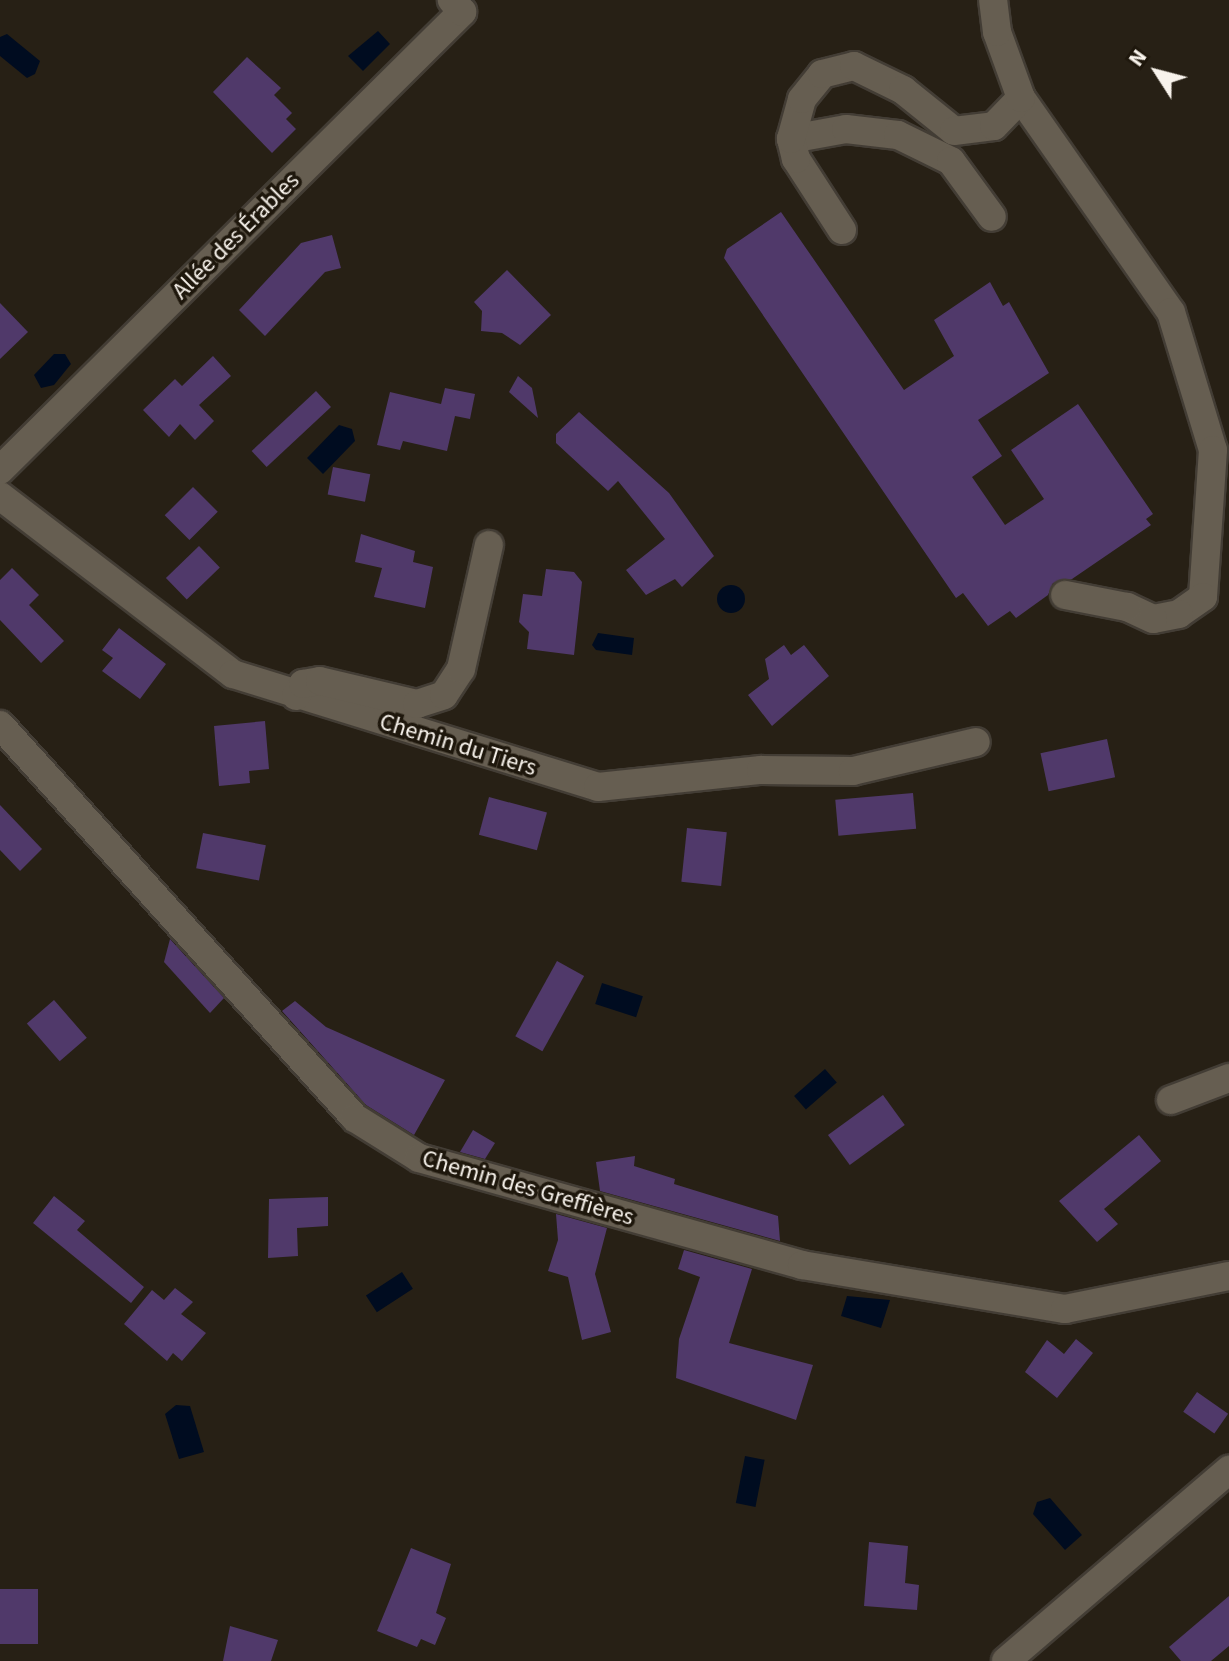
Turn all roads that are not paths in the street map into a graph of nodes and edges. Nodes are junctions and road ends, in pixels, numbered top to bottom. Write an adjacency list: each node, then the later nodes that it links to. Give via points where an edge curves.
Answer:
1 (452, 0): 7 (street, Allée des Érables, via 462,12)
2 (993, 0): 3 (street, via 997,32)
3 (1021, 98): 4 (street, via 994,126 954,131 903,90 854,66 822,74 802,99); 10 (street, via 1171,312 1213,450 1203,597 1179,614 1153,619)
4 (791, 139): 5 (street, via 846,129 898,135 951,161); 6 (street)
5 (992, 217)
6 (842, 230)
7 (0, 470)
8 (0, 496): 11 (street, Chemin du Tiers, via 233,674)
9 (489, 545): 11 (street, via 461,669 444,695 417,704 320,681 303,684)
10 (1065, 595)
11 (296, 696): 13 (street, Chemin du Tiers, via 598,787 761,770 853,771)
12 (0, 725): 16 (street, Chemin des Greffières, via 355,1118 419,1158 802,1265 1065,1309)
13 (976, 742)
14 (1229, 1078): 15 (street)
15 (1171, 1100)
16 (1229, 1276)
17 (1229, 1470): 18 (street)
18 (1006, 1661)

